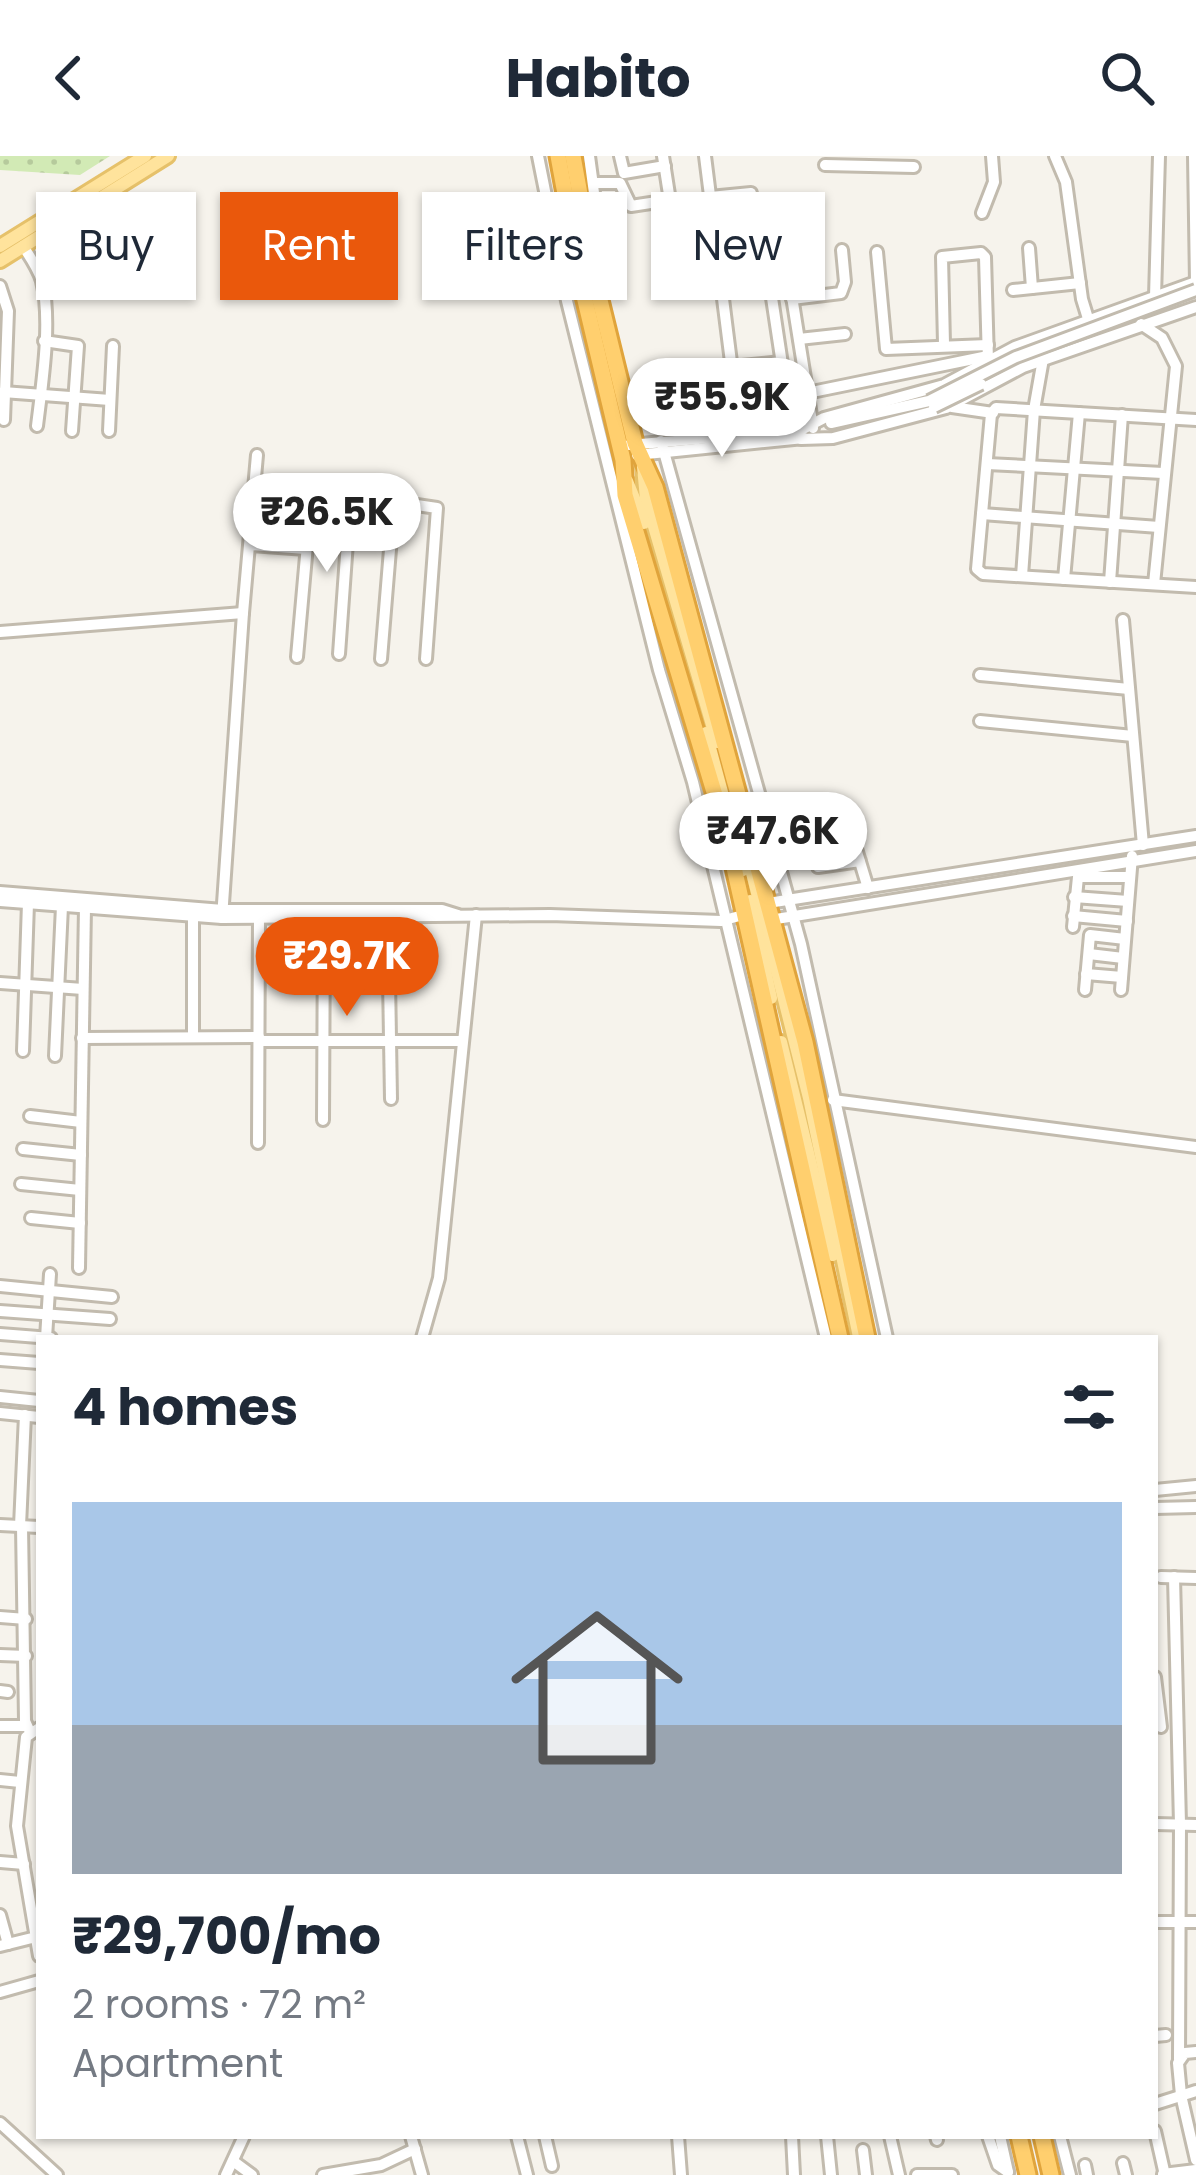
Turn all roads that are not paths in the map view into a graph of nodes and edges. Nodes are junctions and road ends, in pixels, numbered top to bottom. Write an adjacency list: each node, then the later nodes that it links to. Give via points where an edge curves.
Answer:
1 (145, 156): 25 (main road)
2 (168, 156): 26 (main road)
3 (538, 156): 129 (street, via 592,405)
4 (558, 156): 75 (highway)
5 (574, 156): 19 (highway)
6 (589, 156): 18 (street)
7 (620, 156): 13 (street, via 623,173)
8 (705, 156): 22 (street)
9 (992, 156): 24 (street, via 994,182)
10 (1055, 156): 31 (street)
11 (1159, 156): 37 (street)
12 (1194, 156): 35 (street)
13 (664, 161): 21 (street)
14 (900, 161): 15 (street); 17 (street)
15 (851, 162): 16 (street)
16 (825, 165)
17 (914, 167)
18 (593, 183): 20 (street); 23 (street, via 620,183 631,206)
19 (580, 192)
20 (594, 192)
21 (669, 192)
22 (709, 192)
23 (651, 203)
24 (982, 213)
25 (0, 246)
26 (23, 246): 30 (main road); 46 (street, via 41,280)
27 (1029, 248): 33 (street)
28 (842, 250): 36 (street, via 841,293)
29 (877, 252): 47 (street, via 883,347)
30 (0, 261)
31 (1080, 283): 33 (street); 42 (street)
32 (0, 286): 54 (street, via 8,311)
33 (1032, 288): 34 (street)
34 (1013, 290)
35 (1196, 294): 37 (street); 43 (street); 59 (street, bridge, via 1016,357)
36 (825, 295)
37 (1155, 297): 42 (street)
38 (600, 300): 75 (highway)
39 (723, 300): 51 (street, via 732,372)
40 (773, 300): 51 (street)
41 (793, 300): 48 (street)
42 (1089, 322): 45 (street); 50 (street)
43 (1141, 324): 45 (street); 65 (street, via 1174,356)
44 (845, 334): 48 (street)
45 (1095, 340): 52 (street)
46 (44, 341): 56 (street); 57 (street, via 78,346)
47 (944, 344): 50 (street); 50 (street, via 942,257 981,253)
48 (800, 345): 51 (street); 55 (street)
49 (113, 346): 58 (street)
50 (988, 354): 55 (street); 69 (street, via 926,392)
51 (781, 358): 53 (street)
52 (1043, 359): 60 (street); 61 (street)
53 (784, 384)
54 (3, 392): 56 (street); 67 (street)
55 (807, 393): 69 (street)
56 (40, 395): 57 (street); 68 (street)
57 (75, 398): 58 (street); 70 (street)
58 (110, 400): 71 (street)
59 (930, 405): 69 (street); 72 (street)
60 (948, 406): 62 (street); 72 (street, via 833,438)
61 (1034, 410): 62 (street); 63 (street); 77 (street)
62 (993, 413): 76 (street)
63 (1079, 413): 64 (street); 78 (street)
64 (1122, 416): 65 (street); 79 (street)
65 (1168, 418): 66 (street); 80 (street)
66 (1196, 420)
67 (4, 421)
68 (37, 426)
69 (812, 426): 72 (street)
70 (72, 431)
71 (109, 431)
72 (800, 435): 73 (street)
73 (662, 447): 75 (street); 116 (street)
74 (257, 455): 88 (street)
75 (630, 457): 121 (highway, via 656,487); 129 (highway, via 625,495 726,832); 175 (main road, via 742,831)
76 (987, 464): 77 (street); 83 (street)
77 (1030, 466): 78 (street); 84 (street)
78 (1074, 469): 79 (street); 85 (street)
79 (1118, 471): 80 (street); 86 (street)
80 (1163, 473): 87 (street)
81 (312, 490): 89 (street)
82 (394, 501): 98 (street, via 350,500); 100 (street, via 437,508); 101 (street)
83 (982, 514): 84 (street); 90 (street, via 977,569)
84 (1026, 517): 85 (street); 90 (street)
85 (1069, 520): 86 (street); 91 (street)
86 (1114, 524): 87 (street); 92 (street)
87 (1159, 527): 93 (street)
88 (250, 545): 89 (street); 95 (street)
89 (306, 549): 99 (street)
90 (1022, 576): 91 (street)
91 (1064, 579): 92 (street)
92 (1110, 582): 93 (street)
93 (1154, 584): 94 (street)
94 (1196, 587)
95 (243, 614): 97 (street); 122 (street)
96 (1123, 620): 103 (street)
97 (0, 632)
98 (339, 654)
99 (297, 657)
100 (426, 658)
101 (380, 659)
102 (980, 675): 103 (street)
103 (1129, 689): 105 (street)
104 (980, 721): 105 (street)
105 (1133, 736): 108 (street)
106 (1196, 836): 108 (street)
107 (1196, 851): 108 (street)
108 (1136, 852): 110 (street); 111 (street); 113 (street)
109 (860, 861): 109 (street, via 848,830 810,838 818,867); 112 (street)
110 (951, 876): 112 (street); 113 (street)
111 (1130, 878): 115 (street, via 1078,877); 117 (street)
112 (868, 888): 116 (street)
113 (954, 891): 126 (street)
114 (0, 896): 118 (street); 122 (street)
115 (1074, 897): 117 (street); 131 (street, via 1073,922)
116 (789, 900): 121 (street); 126 (street)
117 (1128, 902): 131 (street)
118 (28, 903): 119 (street); 137 (street)
119 (62, 906): 120 (street); 138 (street)
120 (85, 908): 125 (street); 139 (street)
121 (769, 911): 126 (street); 176 (highway, via 805,1042)
122 (223, 914): 123 (street); 125 (street); 127 (street)
123 (458, 915): 124 (street); 130 (street)
124 (476, 915): 129 (street); 146 (street)
125 (193, 916): 141 (street)
126 (793, 916): 150 (street)
127 (259, 917): 128 (street); 143 (street)
128 (325, 917): 130 (street); 144 (street)
129 (734, 917): 173 (street); 174 (highway)
130 (388, 918): 145 (street)
131 (1126, 921): 132 (street)
132 (1125, 939): 133 (street, via 1090,935); 134 (street)
133 (1089, 954): 134 (street); 135 (street)
134 (1124, 958): 135 (street, via 1121,984)
135 (1086, 974): 140 (street)
136 (0, 983): 137 (street)
137 (25, 985): 138 (street); 147 (street)
138 (58, 987): 139 (street); 148 (street)
139 (83, 989): 142 (street)
140 (1085, 990)
141 (193, 1037): 142 (street); 143 (street)
142 (82, 1038): 153 (street)
143 (259, 1039): 144 (street); 154 (street)
144 (324, 1041): 145 (street); 152 (street)
145 (391, 1041): 146 (street); 149 (street)
146 (462, 1042): 172 (street, via 439,1278)
147 (22, 1051)
148 (55, 1056)
149 (391, 1099)
150 (833, 1100): 155 (street); 177 (street)
151 (30, 1116): 153 (street)
152 (323, 1120)
153 (81, 1122): 157 (street)
154 (258, 1143)
155 (1196, 1148)
156 (23, 1149): 157 (street)
157 (81, 1156): 159 (street)
158 (21, 1184): 159 (street)
159 (80, 1190): 161 (street)
160 (31, 1218): 161 (street)
161 (80, 1223): 162 (street)
162 (79, 1268)
163 (50, 1274): 165 (street)
164 (0, 1286): 165 (street)
165 (49, 1291): 166 (street); 168 (street)
166 (112, 1297)
167 (0, 1310): 168 (street)
168 (47, 1314): 169 (street); 171 (street)
169 (110, 1319)
170 (0, 1334): 178 (street)
171 (48, 1335)
172 (423, 1335)
173 (825, 1335)
174 (839, 1335)
175 (859, 1335)
176 (859, 1335)
177 (886, 1335)
178 (36, 1337)
179 (0, 1360): 180 (street)
180 (36, 1364)
181 (0, 1397): 182 (street)
182 (36, 1401)
183 (0, 1413): 184 (street)
184 (25, 1415): 185 (street); 191 (street)
185 (36, 1417)
186 (1196, 1486): 187 (street)
187 (1158, 1490)
188 (1196, 1507): 189 (street)
189 (1158, 1508)
190 (0, 1525): 191 (street)
191 (21, 1526): 192 (street); 194 (street)
192 (36, 1527)
193 (1196, 1578): 200 (street, via 1167,1577)
194 (30, 1615): 195 (street); 197 (street)
195 (0, 1617)
196 (0, 1655): 197 (street)
197 (26, 1656): 202 (street)
198 (0, 1726): 202 (street)
199 (1158, 1727): 200 (street)
200 (1178, 1727): 201 (street); 206 (street)
201 (1196, 1727)
202 (32, 1729): 204 (street)
203 (0, 1780): 204 (street)
204 (20, 1782): 209 (street)
205 (1158, 1824): 206 (street)
206 (1180, 1825): 207 (street); 212 (street)
207 (1196, 1825)
208 (0, 1862): 209 (street)
209 (24, 1864): 214 (street)
210 (0, 1915): 215 (street)
211 (1158, 1922): 212 (street)
212 (1180, 1922): 213 (street); 219 (street)
213 (1196, 1922)
214 (36, 1937): 215 (street)
215 (4, 1945)
216 (36, 1982): 217 (street)
217 (0, 1992)
218 (1196, 2052): 219 (street)
219 (1179, 2059): 221 (street)
220 (1196, 2091): 221 (street)
221 (1180, 2095): 222 (street); 239 (street)
222 (1158, 2103)
223 (2, 2129): 244 (street)
224 (243, 2139): 240 (street)
225 (518, 2139): 249 (street)
226 (546, 2139): 241 (street)
227 (678, 2139): 250 (street)
228 (792, 2139): 251 (street)
229 (827, 2139): 252 (street)
230 (891, 2139): 254 (street)
231 (989, 2139): 243 (street)
232 (1001, 2139): 243 (street)
233 (1020, 2139): 257 (highway)
234 (1043, 2139): 258 (highway)
235 (1061, 2139): 259 (street)
236 (1156, 2139): 260 (street)
237 (413, 2143): 247 (street, via 381,2165); 248 (street)
238 (863, 2150): 253 (street)
239 (1196, 2160)
240 (233, 2161): 245 (street); 246 (street)
241 (552, 2166)
242 (1196, 2170): 260 (street)
243 (1008, 2173)
244 (57, 2175)
245 (226, 2175)
246 (252, 2175)
247 (323, 2175)
248 (422, 2175)
249 (527, 2175)
250 (681, 2175)
251 (794, 2175)
252 (831, 2175)
253 (866, 2175)
254 (899, 2175)
255 (917, 2175): 256 (street)
256 (952, 2175)
257 (1028, 2175)
258 (1051, 2175)
259 (1070, 2175)
260 (1163, 2175)

